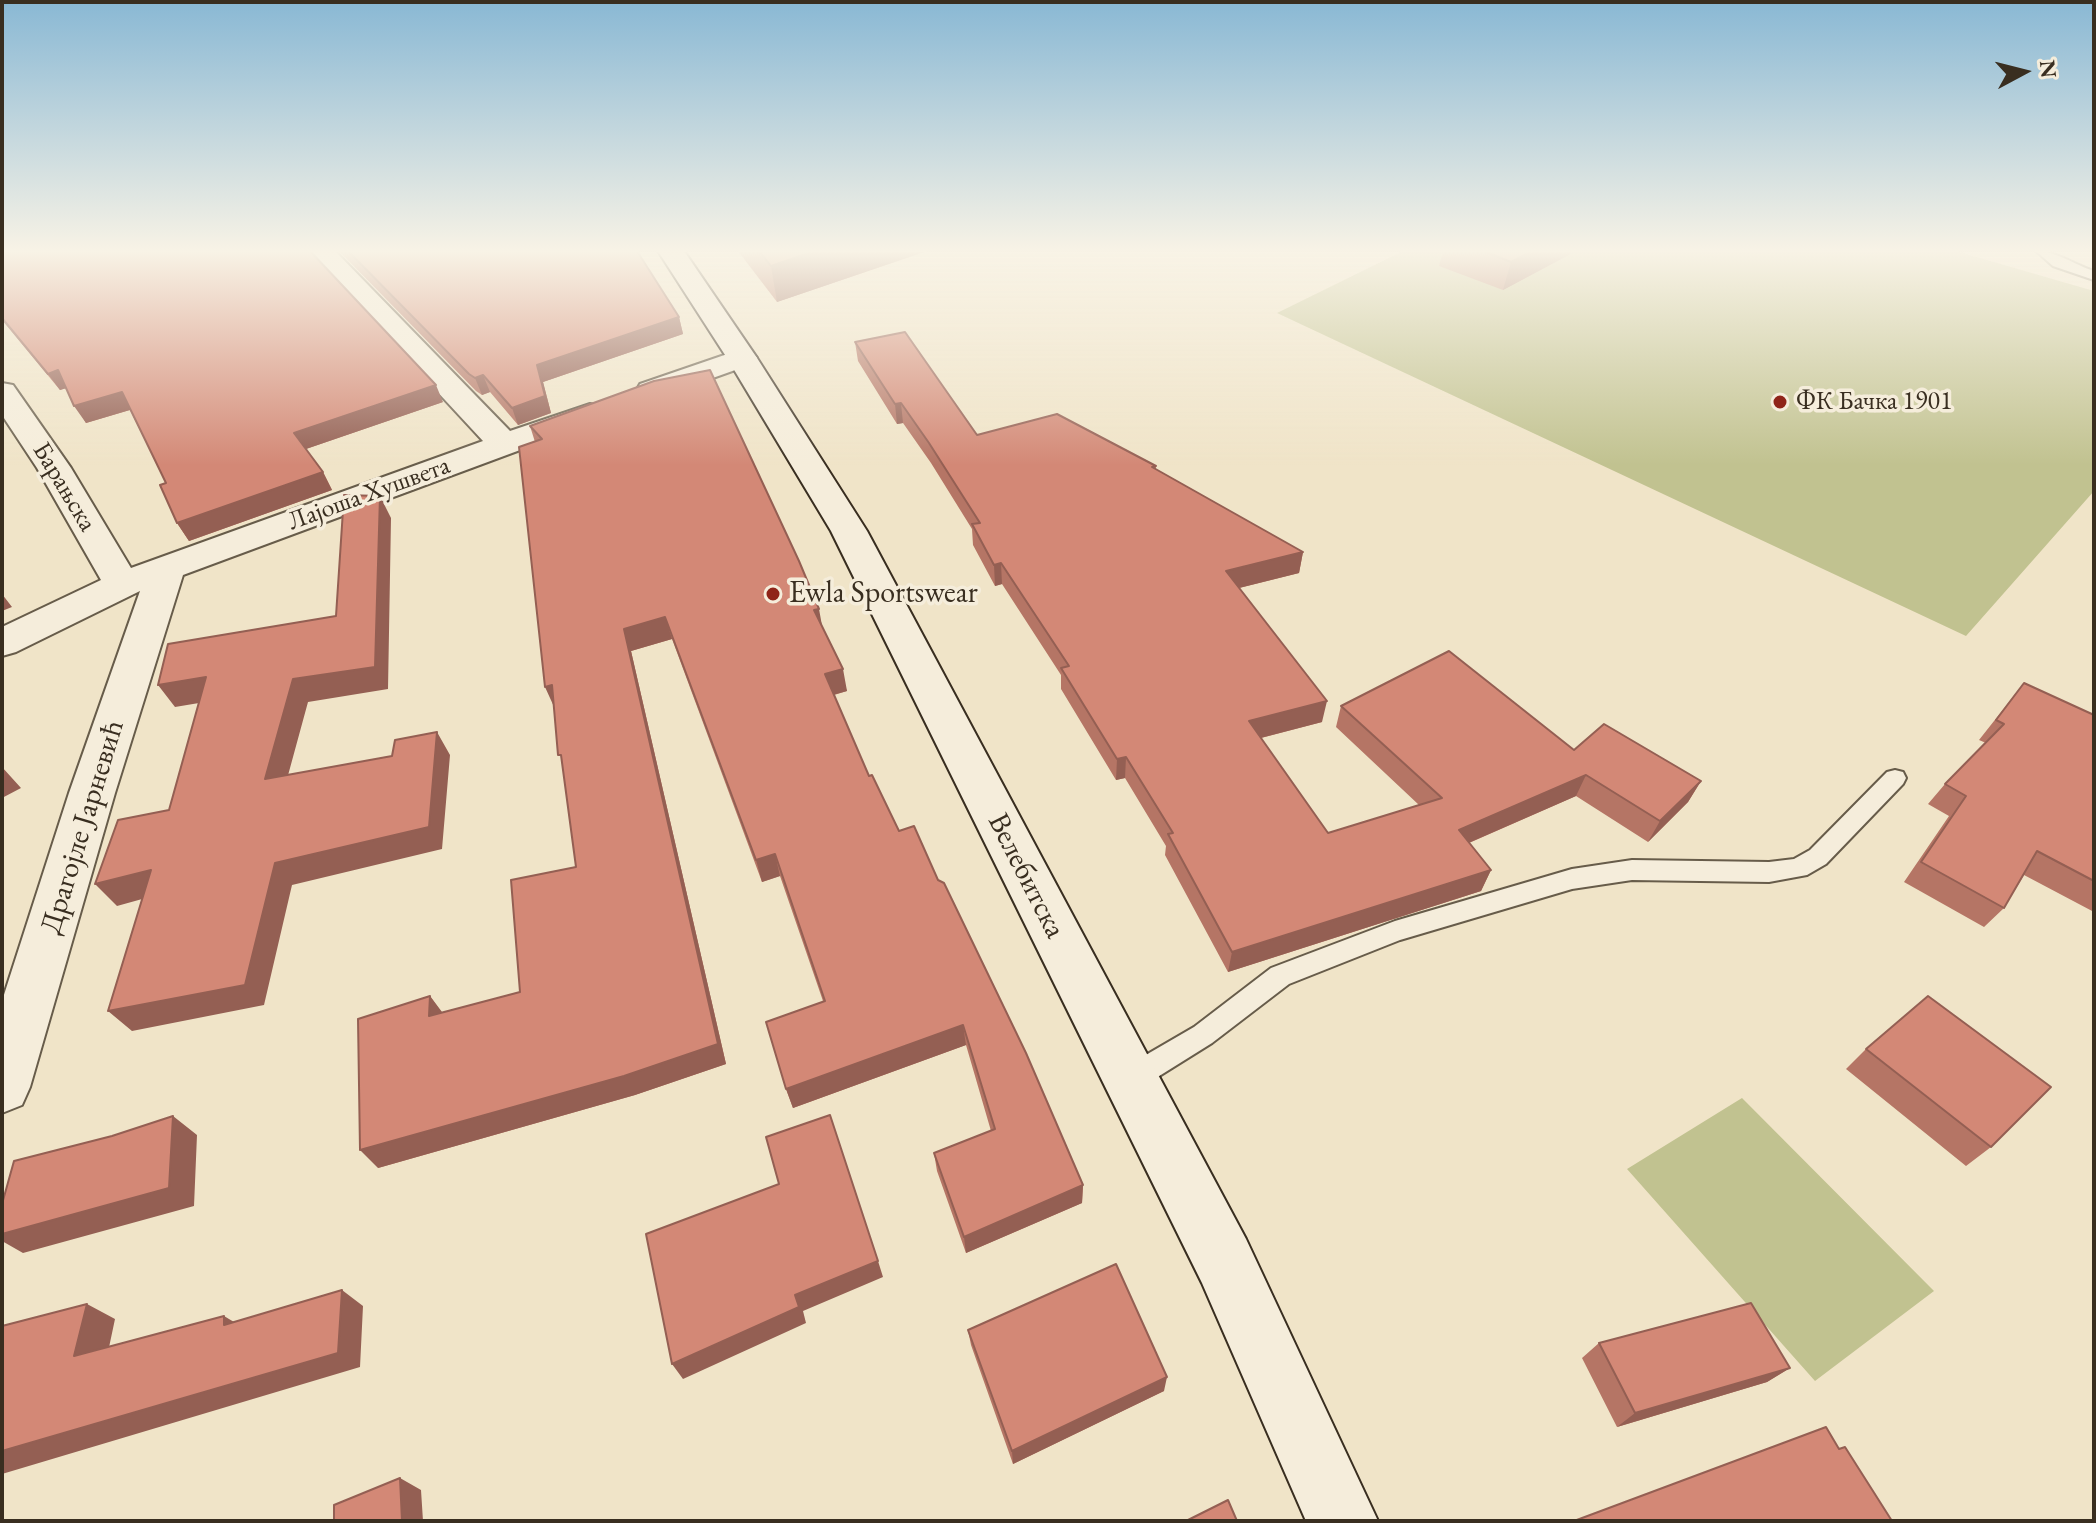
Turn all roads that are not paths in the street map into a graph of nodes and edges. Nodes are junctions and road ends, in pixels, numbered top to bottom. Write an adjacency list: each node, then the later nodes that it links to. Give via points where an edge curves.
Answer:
1 (388, 322): 5 (street)
2 (718, 322): 3 (street, Велебитска)
3 (742, 358): 5 (street, Лајоша Хушвета); 11 (street, Велебитска, via 849,531)
4 (2, 392): 7 (street, Барањска, via 54,468)
5 (505, 445): 6 (street, Лајоша Хушвета)
6 (167, 568): 7 (street, Лајоша Хушвета); 10 (street, Драгојле Јарневић, via 92,793)
7 (122, 585): 8 (street, Лајоша Хушвета)
8 (2, 643)
9 (1895, 778): 11 (lane, via 1818,857 1799,868 1632,870 1572,879 1395,931 1280,976 1203,1035)
10 (22, 974): 12 (street, Драгојле Јарневић)
11 (1130, 1079): 13 (street, Велебитска, via 1224,1261)
12 (2, 1087)
13 (1342, 1521)

